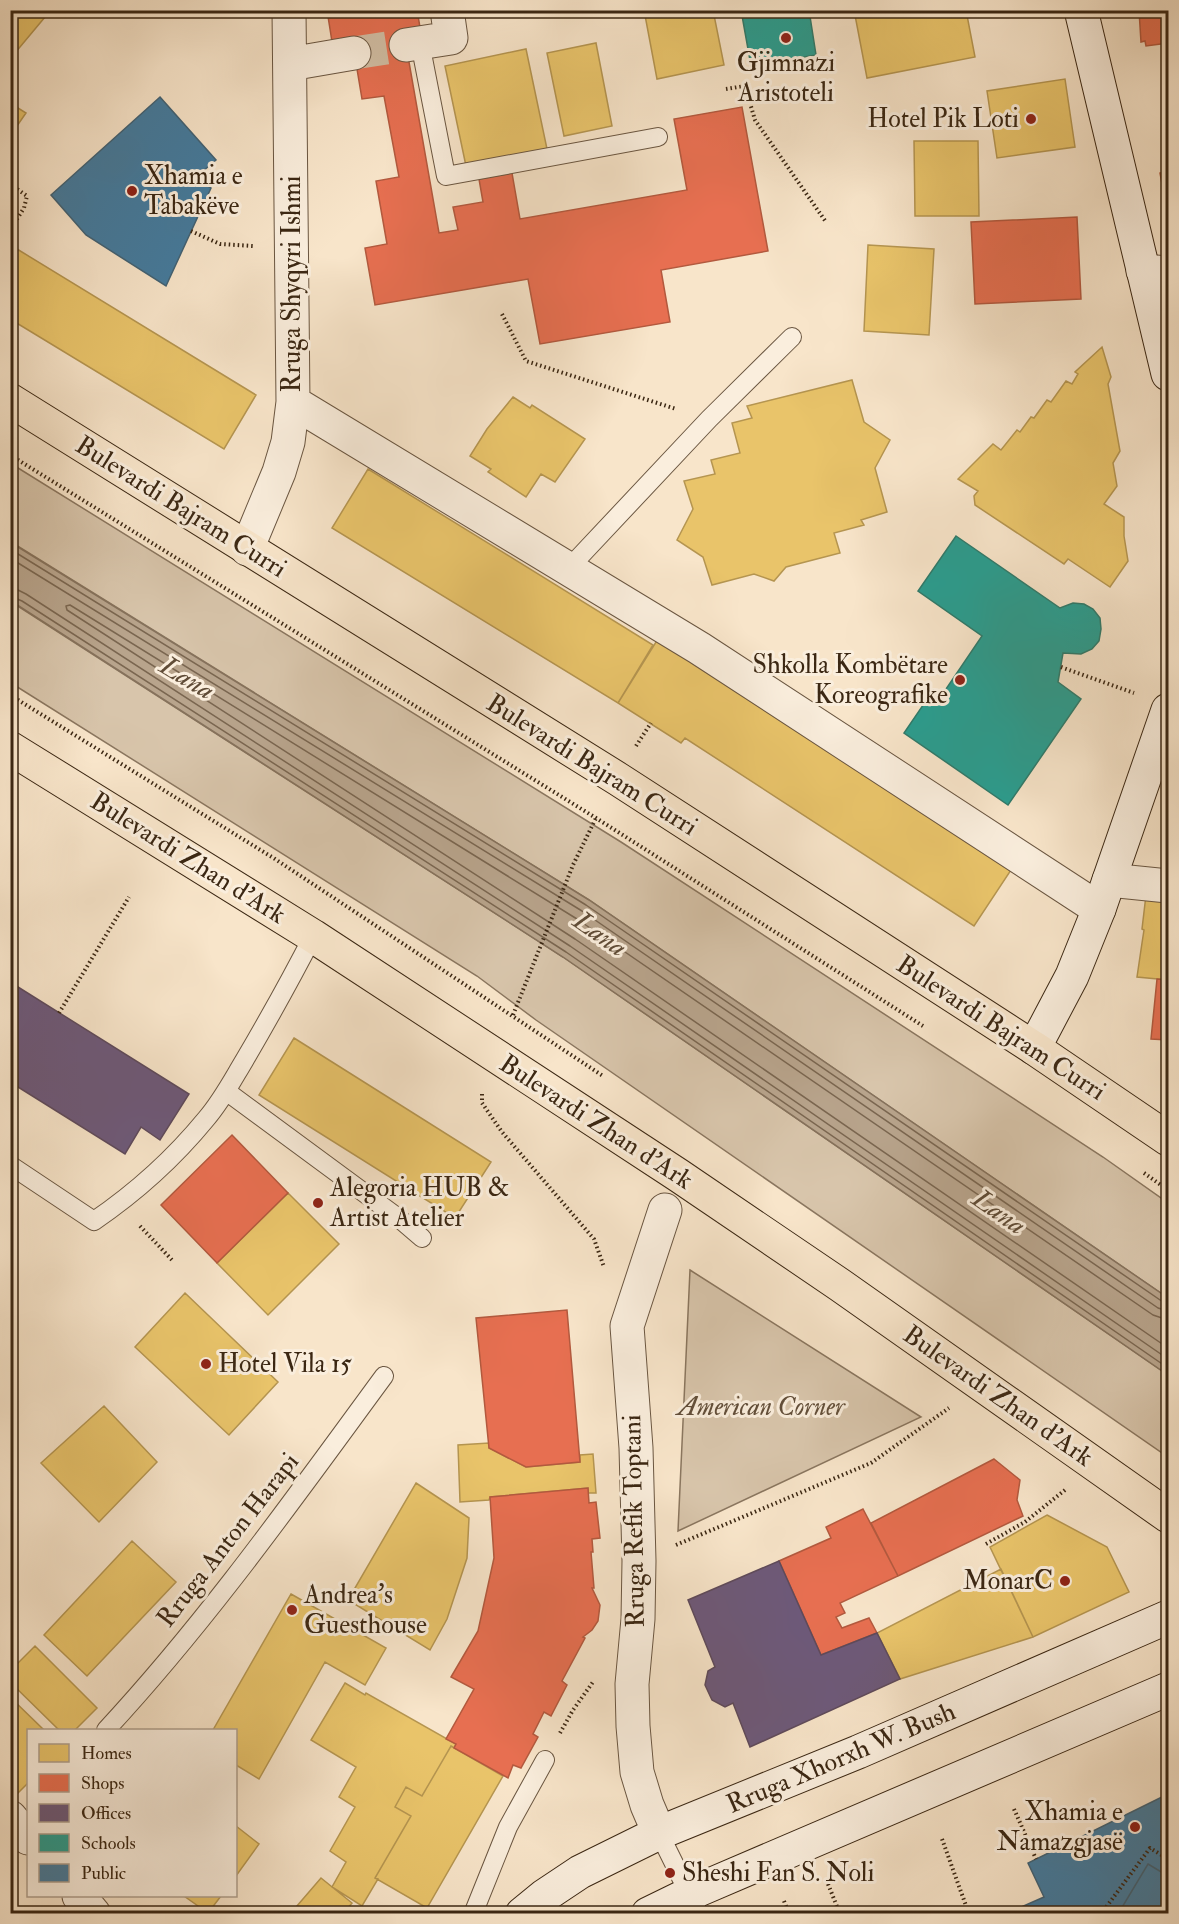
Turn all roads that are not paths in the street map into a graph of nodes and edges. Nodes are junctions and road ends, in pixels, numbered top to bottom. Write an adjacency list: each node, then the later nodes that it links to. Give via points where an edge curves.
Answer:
1 (289, 10): 6 (street, Rruga Shyqyri Ishmi)
2 (447, 10): 4 (street, via 451,38)
3 (1081, 10): 8 (street)
4 (413, 44): 7 (lane, via 446,176)
5 (354, 53): 6 (street)
6 (290, 64): 12 (street, Rruga Shyqyri Ishmi)
7 (658, 137)
8 (1156, 272): 10 (street)
9 (792, 337): 14 (lane)
10 (1168, 370)
11 (10, 400): 13 (main road, Bulevardi Bajram Curri)
12 (293, 402): 13 (street, Rruga Shyqyri Ishmi, via 279,472); 14 (street)
13 (247, 549): 20 (main road, Bulevardi Bajram Curri, via 618,779)
14 (569, 568): 18 (street)
15 (1168, 710): 18 (street)
16 (10, 748): 19 (main road, Bulevardi Zhan d'Ark)
17 (1168, 886): 18 (street)
18 (1104, 894): 20 (street, via 1072,976)
19 (313, 936): 21 (lane); 27 (main road, Bulevardi Zhan d'Ark, via 678,1175)
20 (1034, 1048): 22 (main road, Bulevardi Bajram Curri)
21 (226, 1091): 23 (lane, via 206,1119 160,1167 94,1221); 25 (lane)
22 (1168, 1139)
23 (10, 1166)
24 (664, 1210): 32 (street, Rruga Refik Toptani, via 627,1326 639,1561 633,1726 637,1772)
25 (422, 1238)
26 (384, 1376): 30 (lane, Rruga Anton Harapi, via 251,1558)
27 (1168, 1516)
28 (1168, 1617): 32 (street, Rruga Xhorxh W. Bush, via 858,1752)
29 (1168, 1689): 34 (street)
30 (108, 1729)
31 (545, 1760): 36 (lane, via 508,1827)
32 (659, 1833): 34 (lane); 37 (street, Rruga Xhorxh W. Bush, via 580,1872)
33 (80, 1897): 35 (street)
34 (694, 1904): 38 (street)
35 (94, 1914)
36 (473, 1914)
37 (522, 1914)
38 (648, 1914)

